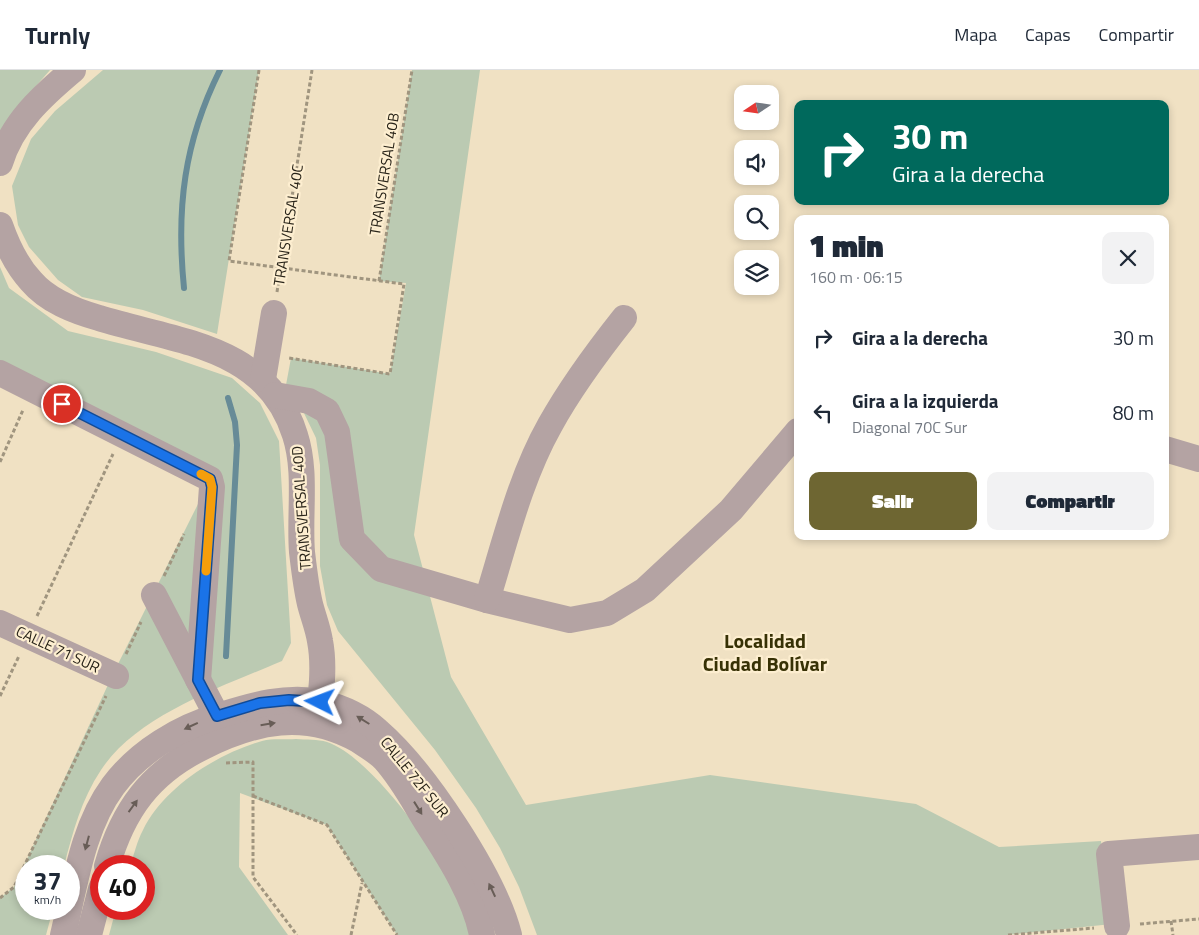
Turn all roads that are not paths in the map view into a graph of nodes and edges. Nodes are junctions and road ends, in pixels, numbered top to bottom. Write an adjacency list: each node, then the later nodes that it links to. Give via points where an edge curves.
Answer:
1 (73, 70): 2 (street, via 38,100 17,126)
2 (0, 163)
3 (0, 225): 7 (street, TRANSVERSAL 40D, via 8,248 30,280 56,301 91,316 216,351 236,360)
4 (274, 313): 7 (street, via 267,354)
5 (624, 318): 12 (street, via 593,357 549,426 520,493)
6 (0, 373): 15 (street, via 210,479)
7 (269, 387): 12 (street, via 327,411 337,432 352,539 382,569); 16 (street, TRANSVERSAL 40D, via 290,420 301,469 304,573 322,657)
8 (794, 436): 12 (street, via 731,510 645,590 607,613 570,620)
9 (1169, 450): 10 (street)
10 (1199, 459)
11 (154, 595): 15 (street)
12 (487, 600)
13 (0, 623): 14 (street, CALLE 71 SUR)
14 (116, 676)
15 (198, 680): 17 (street)
16 (319, 713): 17 (street, CALLE 72F SUR, via 289,700 260,703); 19 (street, CALLE 72F SUR, one-way to 16, via 128,811 145,789 173,763 211,742 266,723); 24 (street, CALLE 72F SUR, one-way to 24, via 384,759 404,786 457,872); 25 (street, CALLE 72F SUR, one-way to 16, via 482,869 396,748 360,718)
17 (217, 716): 22 (street, CALLE 72F SUR, one-way to 22, via 193,724 148,750 113,785 97,810)
18 (1199, 846): 21 (street, via 1109,854)
19 (111, 855)
20 (93, 920): 23 (street)
21 (1117, 926)
22 (63, 935)
23 (89, 935)
24 (482, 935)
25 (509, 935)

